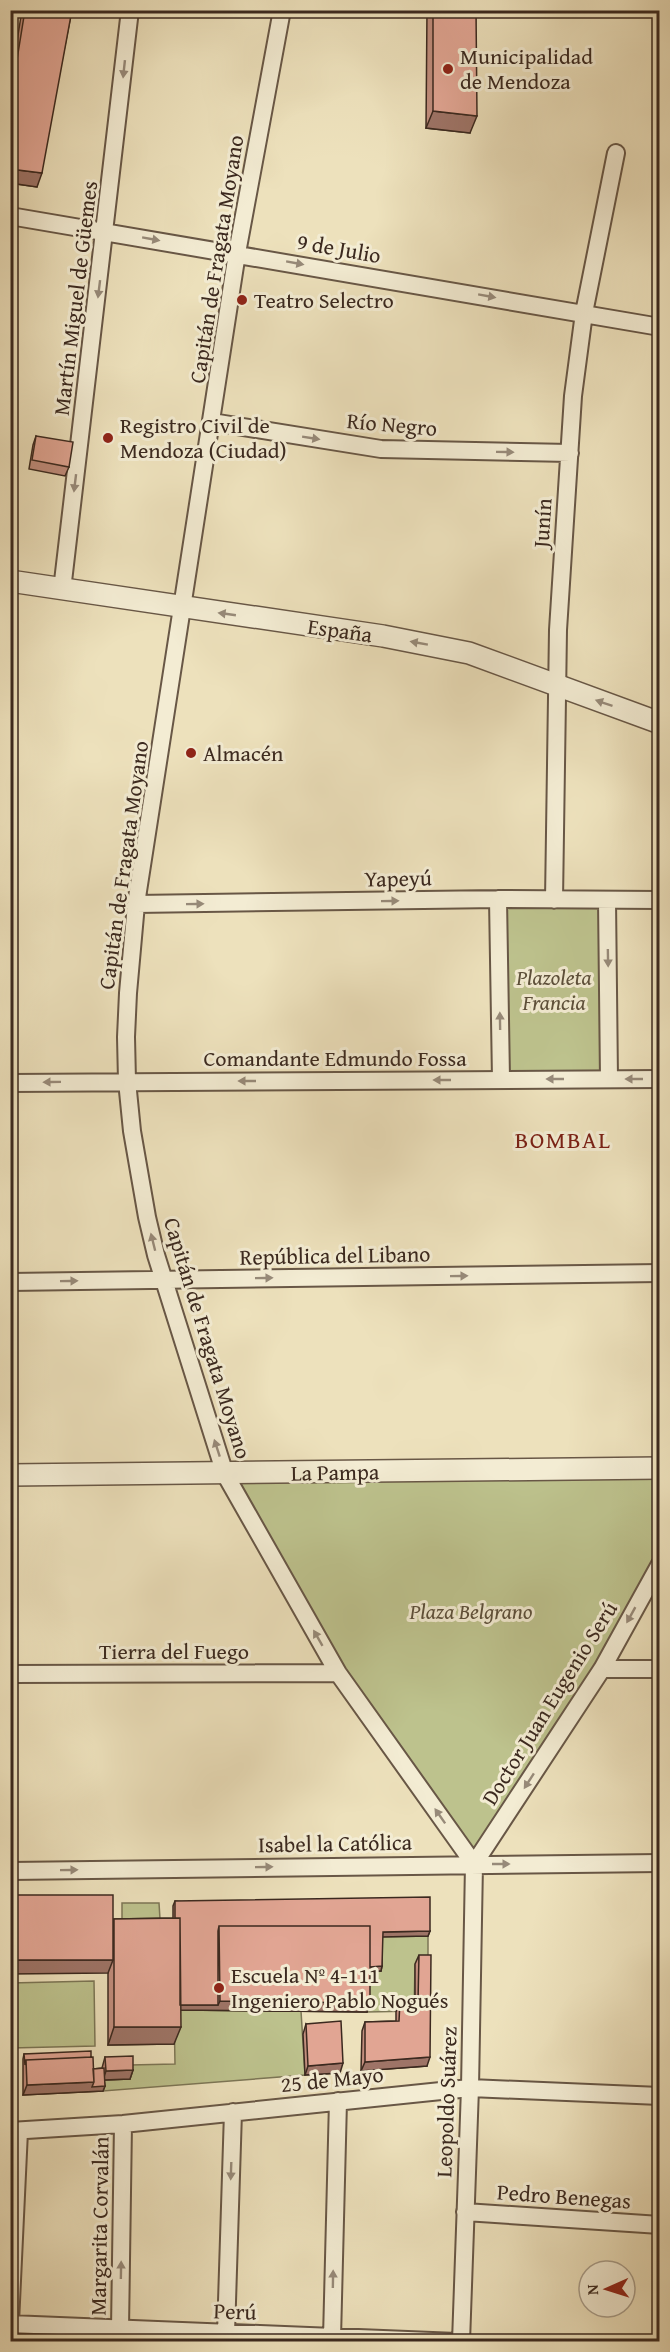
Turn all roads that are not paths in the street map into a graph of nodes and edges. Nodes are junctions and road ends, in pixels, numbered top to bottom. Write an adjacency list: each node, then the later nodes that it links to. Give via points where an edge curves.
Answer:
1 (130, 10): 5 (street, Martín Miguel de Güemes, one-way to 5)
2 (282, 10): 6 (street, Capitán de Fragata Moyano)
3 (616, 153): 7 (street, Junín)
4 (10, 216): 5 (street, 9 de Julio)
5 (106, 231): 6 (street, 9 de Julio, one-way to 6); 12 (street, Martín Miguel de Güemes, one-way to 12)
6 (237, 253): 7 (street, 9 de Julio, one-way to 7); 9 (street, Capitán de Fragata Moyano)
7 (584, 313): 8 (street, 9 de Julio); 10 (street, Junín)
8 (660, 327)
9 (212, 422): 10 (street, Río Negro, one-way to 10, via 381,449); 13 (street, Capitán de Fragata Moyano)
10 (570, 453): 14 (street, Junín)
11 (10, 582): 12 (street, España)
12 (62, 590): 13 (street, España)
13 (183, 608): 14 (street, España, one-way to 13, via 444,647); 20 (street, Capitán de Fragata Moyano)
14 (556, 686): 15 (street, España, one-way to 14); 17 (street, Junín)
15 (660, 723)
16 (498, 900): 17 (street, Yapeyú); 20 (street, Yapeyú, one-way to 16); 21 (street, one-way to 16)
17 (554, 900): 18 (street, Yapeyú)
18 (607, 900): 19 (street, Yapeyú); 22 (street, one-way to 22)
19 (660, 900)
20 (136, 904): 24 (street, Capitán de Fragata Moyano, via 128,993)
21 (501, 1079): 22 (street, Comandante Edmundo Fossa, one-way to 21); 24 (street, Comandante Edmundo Fossa, one-way to 24)
22 (609, 1079): 23 (street, Comandante Edmundo Fossa, one-way to 22)
23 (660, 1079)
24 (127, 1081): 25 (street, Comandante Edmundo Fossa, one-way to 25); 27 (street, Capitán de Fragata Moyano, one-way to 24, via 147,1217)
25 (10, 1083)
26 (660, 1273): 27 (street, República del Libano, one-way to 26)
27 (164, 1280): 28 (street, República del Libano, one-way to 27); 30 (street, Capitán de Fragata Moyano, one-way to 27)
28 (10, 1282)
29 (660, 1468): 30 (street, La Pampa)
30 (225, 1474): 31 (street, La Pampa); 35 (street, Capitán de Fragata Moyano, one-way to 30)
31 (10, 1475)
32 (660, 1564): 33 (street, Doctor Juan Eugenio Serú, one-way to 33)
33 (602, 1669): 34 (street); 38 (street, Doctor Juan Eugenio Serú, one-way to 38)
34 (660, 1669)
35 (338, 1673): 36 (street, Tierra del Fuego); 38 (street, Capitán de Fragata Moyano, one-way to 35)
36 (10, 1674)
37 (660, 1863): 38 (street, Isabel la Católica, one-way to 37)
38 (474, 1864): 39 (street, Isabel la Católica, one-way to 38); 40 (street, Leopoldo Suárez)
39 (10, 1871)
40 (470, 2088): 41 (street, 25 de Mayo); 42 (street, 25 de Mayo); 46 (street, Leopoldo Suárez)
41 (660, 2096)
42 (338, 2101): 43 (street, 25 de Mayo); 51 (street, one-way to 42)
43 (233, 2112): 44 (street, 25 de Mayo); 50 (street, one-way to 50)
44 (123, 2124): 45 (street, 25 de Mayo); 49 (street, Margarita Corvalán, one-way to 44)
45 (15, 2131): 48 (street)
46 (465, 2212): 47 (street, Pedro Benegas); 52 (street, Leopoldo Suárez)
47 (660, 2225)
48 (10, 2324): 49 (street, Perú)
49 (120, 2329): 50 (street, Perú)
50 (226, 2333): 51 (street, Perú)
51 (332, 2338): 52 (street, Perú)
52 (459, 2342)

